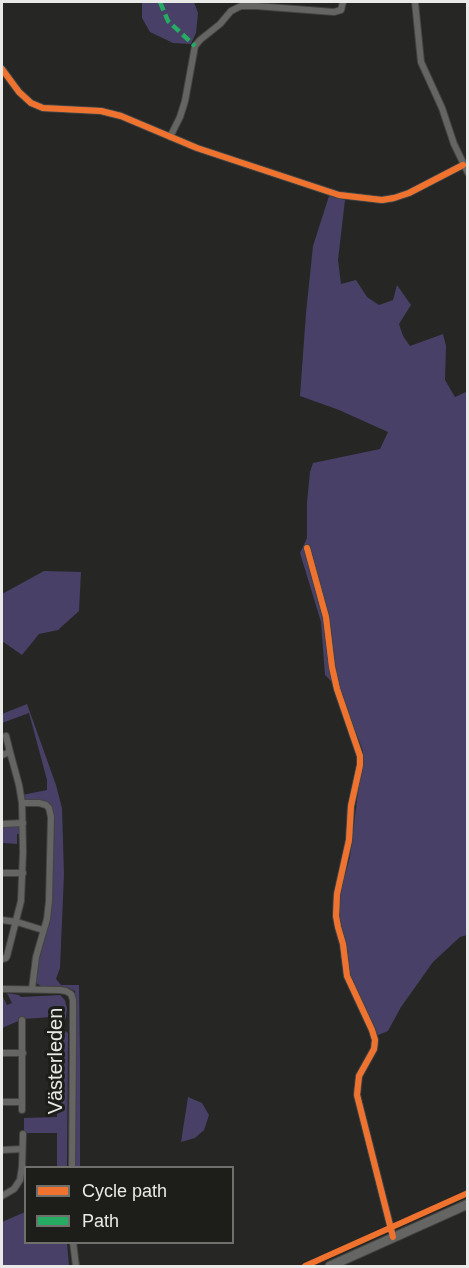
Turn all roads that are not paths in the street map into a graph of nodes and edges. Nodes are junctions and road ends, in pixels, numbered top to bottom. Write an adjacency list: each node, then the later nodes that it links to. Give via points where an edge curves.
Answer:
1 (343, 2): 4 (street, via 341,10 334,12 256,6 231,11 195,46 185,101)
2 (415, 2): 5 (street, via 421,62)
3 (2, 69): 4 (street, via 19,92 37,105 108,112)
4 (170, 137): 5 (street, via 330,192 362,198 399,197)
5 (463, 165): 6 (street)
6 (468, 173)
7 (307, 548): 34 (street, via 326,617 337,689 360,756 336,916 347,976 375,1040 359,1076 357,1095)
8 (6, 735): 9 (street)
9 (10, 752): 10 (street); 11 (street)
10 (2, 755)
11 (22, 803): 12 (street); 18 (street, via 43,804 50,812 50,893)
12 (23, 823): 13 (street); 15 (street)
13 (2, 824)
14 (2, 873): 15 (street)
15 (23, 873): 17 (street)
16 (2, 920): 17 (street)
17 (16, 922): 18 (street); 19 (street, via 7,956)
18 (43, 930): 21 (street)
19 (2, 959)
20 (2, 989): 21 (street, Västerleden)
21 (32, 989): 31 (street, Västerleden, via 66,991 73,1000)
22 (22, 1020): 24 (street)
23 (2, 1053): 24 (street)
24 (23, 1053): 26 (street)
25 (2, 1102): 26 (street)
26 (22, 1102): 27 (street)
27 (22, 1110)
28 (23, 1134): 29 (street)
29 (22, 1149): 30 (street); 32 (street, via 20,1180)
30 (2, 1150)
31 (72, 1166)
32 (2, 1196)
33 (468, 1204): 34 (main road)
34 (393, 1237): 37 (main road)
35 (73, 1244): 36 (street)
36 (76, 1266)
37 (330, 1266)

